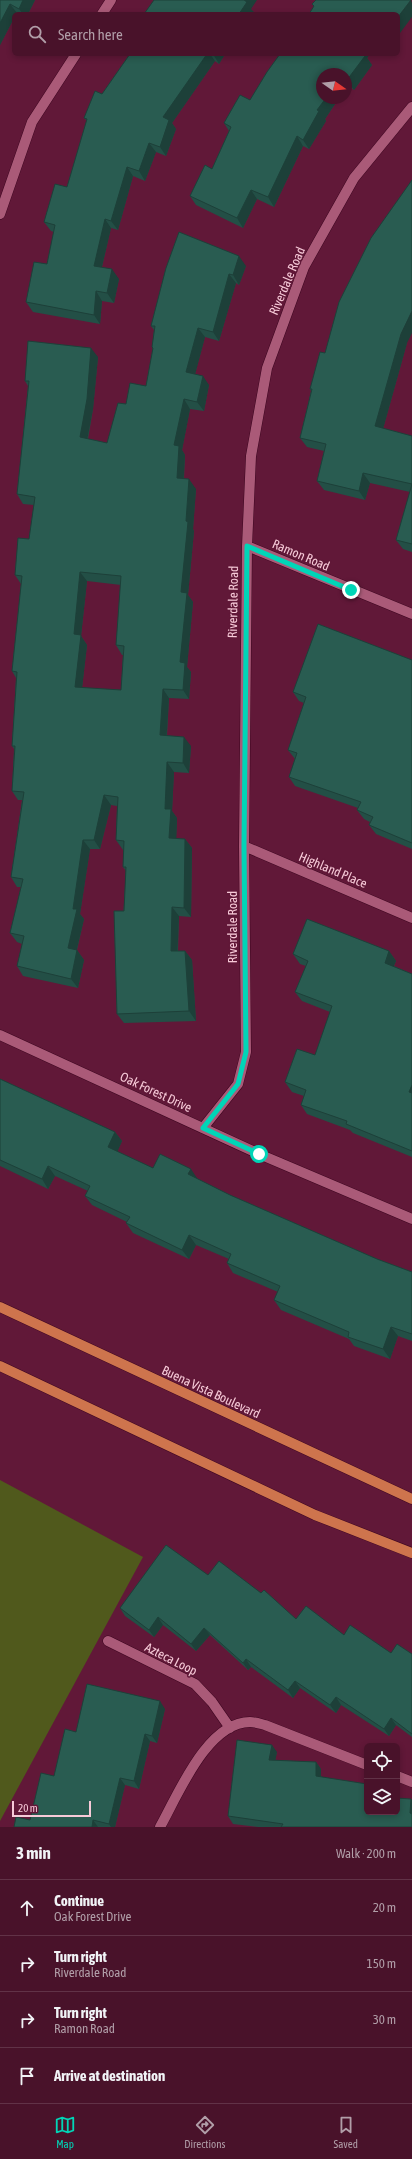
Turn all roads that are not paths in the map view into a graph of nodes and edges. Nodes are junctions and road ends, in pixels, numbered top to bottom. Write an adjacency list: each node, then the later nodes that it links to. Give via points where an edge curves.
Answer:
1 (111, 0): 2 (street)
2 (103, 12)
3 (75, 56): 5 (street, via 32,122)
4 (412, 106): 6 (street, Riverdale Road, via 354,178 304,267 267,368 251,456)
5 (0, 214)
6 (247, 546): 7 (street, Ramon Road); 8 (street, Riverdale Road)
7 (412, 614)
8 (244, 846): 9 (street, Highland Place); 11 (street, Riverdale Road, via 246,1052 238,1084)
9 (412, 918)
10 (0, 1035): 11 (street, Oak Forest Drive)
11 (203, 1128): 12 (street, Oak Forest Drive)
12 (412, 1219)
13 (0, 1307): 15 (main road, Buena Vista Boulevard)
14 (0, 1366): 16 (main road, via 315,1515)
15 (412, 1499)
16 (412, 1553)
17 (108, 1641): 18 (street, Azteca Loop, via 195,1684 212,1702)
18 (230, 1728): 19 (street, via 250,1722 265,1724); 22 (street, via 209,1744)
19 (364, 1763)
20 (400, 1777): 21 (street)
21 (412, 1782)
22 (160, 1827)

